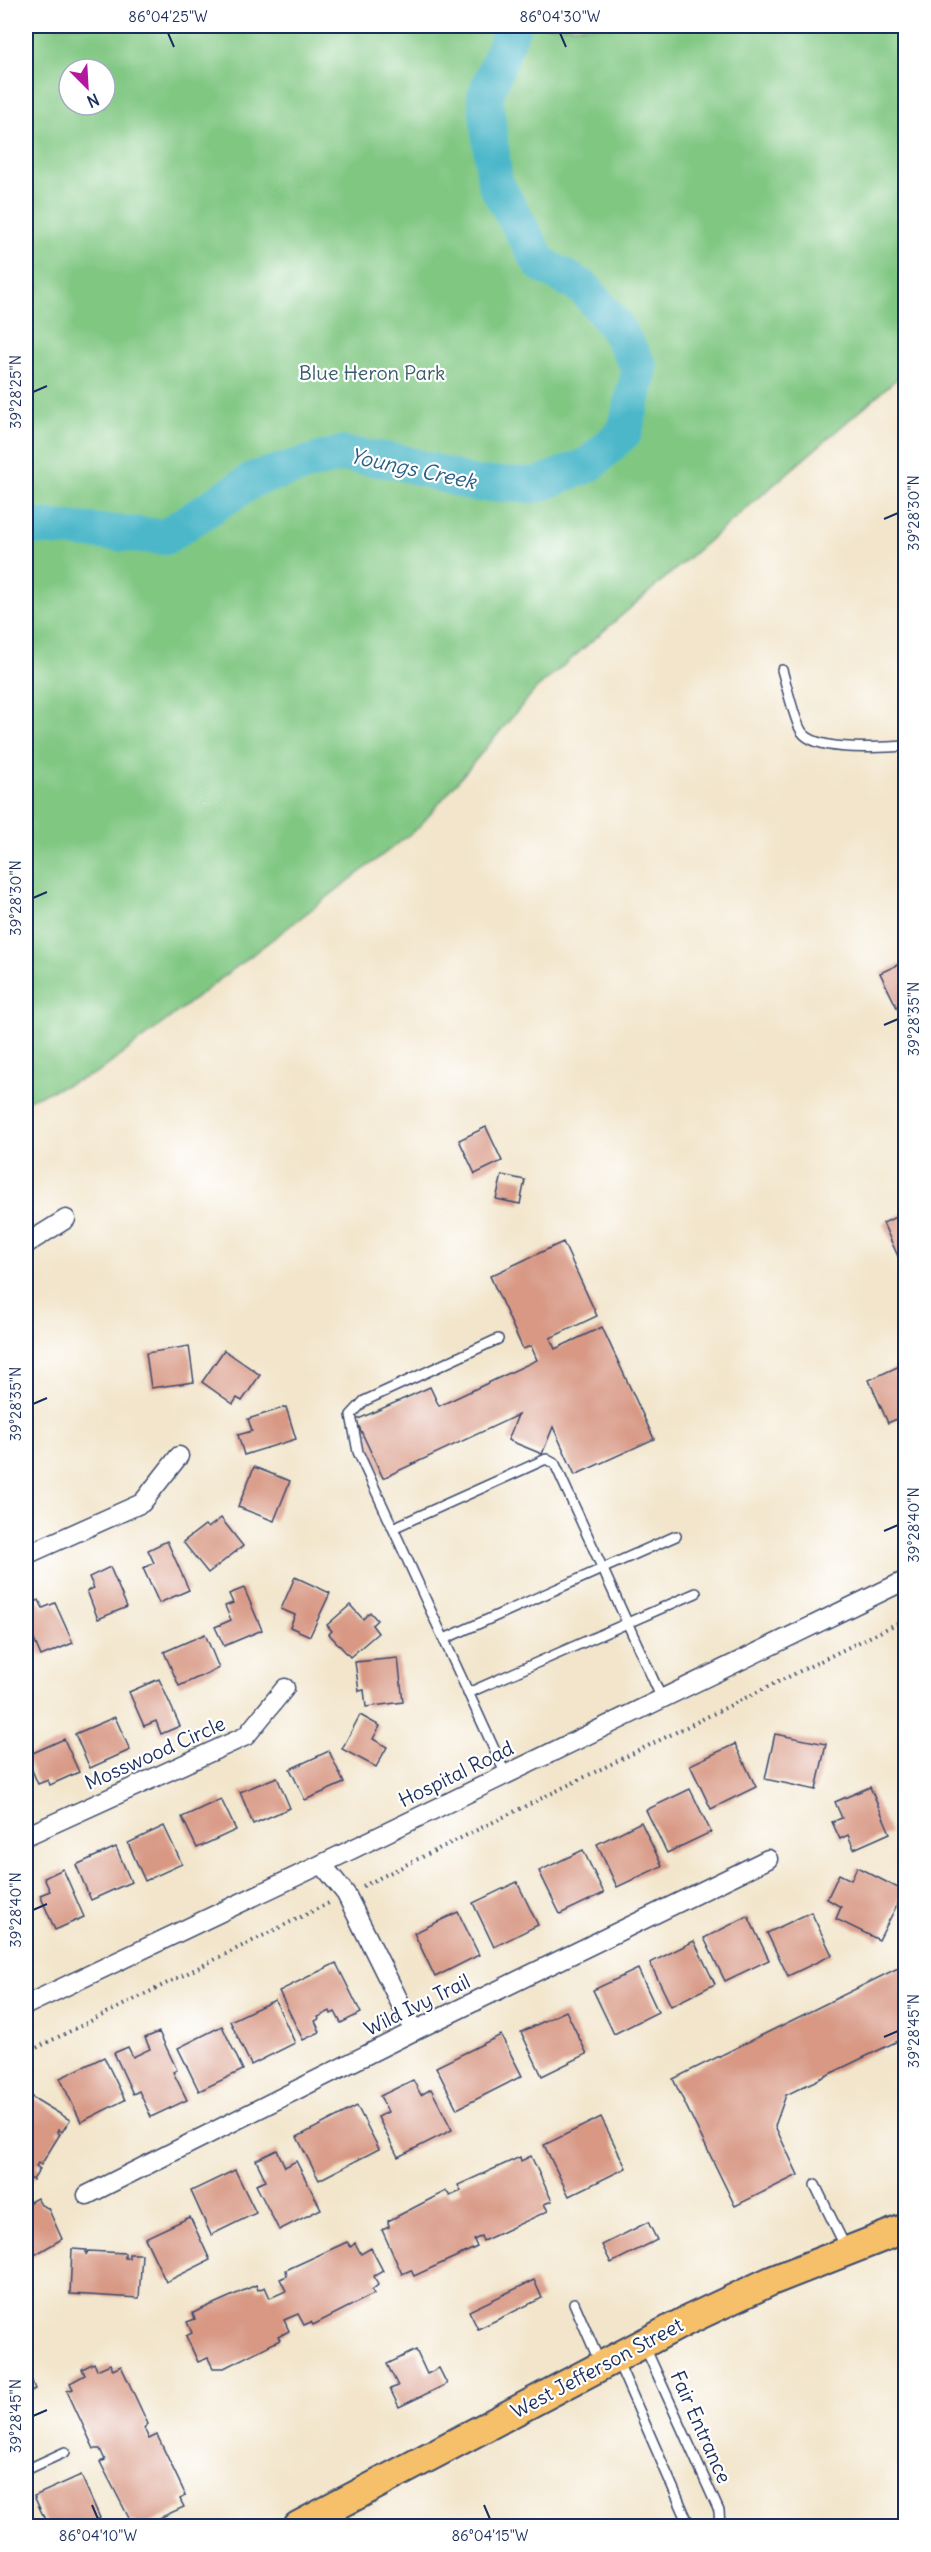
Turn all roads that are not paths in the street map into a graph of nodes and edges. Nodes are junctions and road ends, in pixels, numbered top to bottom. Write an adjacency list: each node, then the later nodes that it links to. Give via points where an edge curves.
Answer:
1 (782, 670): 2 (lane, via 802,733 818,743 867,748)
2 (906, 746)
3 (66, 1219): 4 (street)
4 (26, 1244)
5 (498, 1339): 7 (lane, via 364,1401 351,1415 358,1452)
6 (179, 1456): 9 (street, via 142,1503)
7 (393, 1528): 10 (lane, via 546,1459 555,1464); 14 (lane)
8 (676, 1536): 10 (lane)
9 (26, 1555)
10 (602, 1569): 13 (lane); 14 (lane)
11 (906, 1580): 17 (street, Hospital Road)
12 (696, 1593): 13 (lane)
13 (627, 1622): 16 (lane); 17 (lane)
14 (444, 1639): 16 (lane)
15 (285, 1688): 19 (street, Mosswood Circle, via 246,1736)
16 (468, 1693): 18 (lane)
17 (662, 1699): 18 (street, Hospital Road)
18 (506, 1775): 21 (street, Hospital Road)
19 (26, 1836)
20 (768, 1859): 23 (street, Wild Ivy Trail)
21 (322, 1864): 22 (street, Hospital Road); 23 (street, via 346,1894)
22 (26, 2003)
23 (414, 2031): 25 (street, Wild Ivy Trail)
24 (815, 2185): 27 (lane)
25 (87, 2195)
26 (906, 2228): 27 (main road, West Jefferson Street)
27 (847, 2250): 29 (main road, West Jefferson Street, via 686,2320)
28 (574, 2303): 30 (lane)
29 (644, 2344): 30 (main road, West Jefferson Street); 35 (lane, Fair Entrance, via 719,2511)
30 (608, 2362): 33 (main road, West Jefferson Street); 34 (lane)
31 (65, 2452): 32 (lane)
32 (26, 2470)
33 (298, 2526)
34 (692, 2526)
35 (720, 2526)

